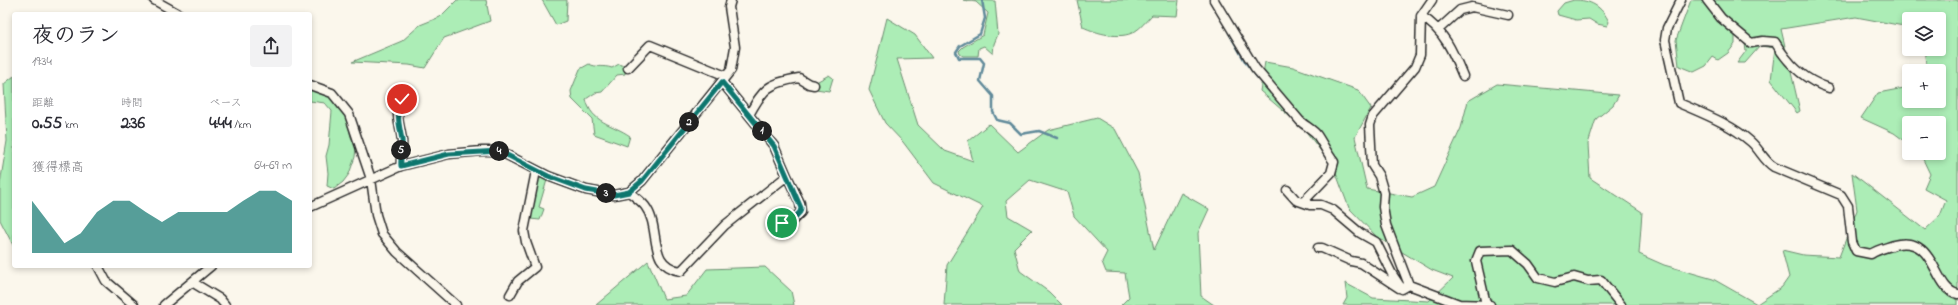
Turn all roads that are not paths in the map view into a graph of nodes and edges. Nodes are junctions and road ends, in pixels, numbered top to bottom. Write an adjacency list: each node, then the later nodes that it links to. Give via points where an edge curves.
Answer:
1 (154, 0): 7 (street)
2 (731, 0): 13 (street, via 729,8 735,47 731,70)
3 (1214, 0): 25 (street, via 1255,68 1306,128 1317,133 1325,151 1334,162 1331,173)
4 (1432, 0): 9 (street)
5 (1681, 0): 33 (street, via 1667,28 1665,40 1680,103 1722,122 1752,142 1768,164 1841,195 1848,206 1852,242 1856,251 1871,254 1904,243 1919,248 1926,253 1948,288)
6 (1707, 0): 16 (street, via 1721,18 1751,43 1775,42 1784,57 1804,76)
7 (175, 12)
8 (1508, 15): 10 (street, via 1472,7 1460,10)
9 (1421, 16): 10 (street); 32 (street, via 1420,55 1415,67 1373,116 1370,125 1372,165 1379,176 1384,193 1386,225)
10 (1438, 30): 12 (street, via 1451,47)
11 (628, 68): 13 (street, via 650,45)
12 (1463, 76)
13 (724, 79): 18 (street); 24 (street, via 642,181)
14 (814, 85): 18 (street, via 799,78 772,84 760,96)
15 (312, 86): 22 (street, via 332,93 349,114)
16 (1829, 88)
17 (406, 93): 19 (street, via 397,112 402,142)
18 (749, 115): 21 (street, via 774,146)
19 (401, 166): 20 (street, via 449,154 499,151); 22 (street)
20 (536, 171): 24 (street, via 586,190 614,195); 34 (street, via 524,231 535,267 518,281)
21 (787, 176): 24 (street, via 725,225 681,271 672,270 658,257 646,206); 27 (street, via 800,203 800,212 788,225)
22 (371, 179): 26 (street); 38 (street, via 376,216 382,234 397,252)
23 (1287, 190): 25 (street, via 1296,200)
24 (629, 192)
25 (1302, 202): 32 (street, via 1333,210 1360,233 1376,242 1392,274)
26 (312, 206)
27 (777, 219)
28 (1318, 248): 32 (street, via 1361,263 1398,288)
29 (99, 268): 35 (street, via 106,281)
30 (209, 268): 31 (street)
31 (192, 282): 36 (street); 37 (street, via 220,299)
32 (1406, 287): 39 (street, via 1459,304)
33 (1958, 294)
34 (510, 295)
35 (134, 305)
36 (164, 305)
37 (225, 305)
38 (456, 305)
39 (1488, 305): 40 (street, via 1476,261 1480,251 1512,250 1528,264 1538,278 1555,282 1574,277 1588,281 1601,280)
40 (1621, 305)

